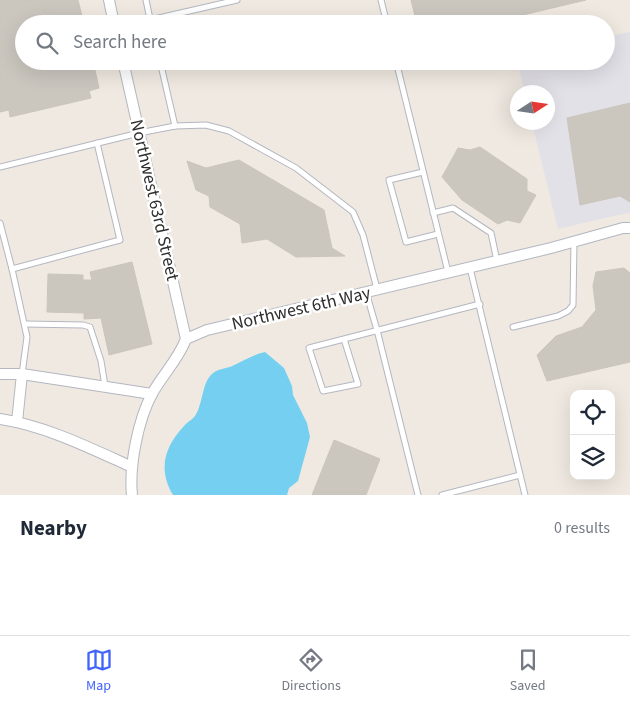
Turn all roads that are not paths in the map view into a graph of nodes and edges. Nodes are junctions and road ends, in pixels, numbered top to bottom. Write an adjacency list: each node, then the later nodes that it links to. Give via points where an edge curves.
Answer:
1 (108, 0): 5 (street)
2 (146, 0): 6 (lane)
3 (237, 0): 7 (lane)
4 (381, 0): 8 (lane)
5 (112, 15)
6 (149, 15)
7 (178, 15)
8 (385, 15)
9 (125, 70): 13 (street, Northwest 63rd Street)
10 (162, 70): 12 (lane)
11 (398, 70): 16 (lane)
12 (175, 126): 13 (lane); 26 (lane, via 206,125 229,131 296,168 326,190 353,212 363,235)
13 (139, 133): 14 (lane); 32 (street, Northwest 63rd Street)
14 (97, 143): 15 (lane); 24 (lane, via 120,240)
15 (0, 167)
16 (422, 172): 17 (lane); 20 (lane, via 390,180 406,242)
17 (433, 213): 20 (lane); 22 (lane, via 453,208 491,233)
18 (0, 223): 24 (lane)
19 (630, 228): 21 (street, Northwest 6th Way)
20 (438, 234): 25 (lane)
21 (574, 241): 22 (street, Northwest 6th Way); 30 (lane, via 573,305 558,316)
22 (497, 261): 23 (street, Northwest 6th Way)
23 (470, 267): 25 (street, Northwest 6th Way); 28 (lane)
24 (12, 269): 29 (lane)
25 (448, 272): 26 (street, Northwest 6th Way)
26 (377, 290): 27 (street, Northwest 6th Way)
27 (366, 292): 31 (lane); 32 (street, Northwest 6th Way, via 207,330)
28 (480, 304): 31 (lane); 41 (lane)
29 (25, 324): 35 (lane, via 27,337); 36 (lane, via 90,327)
30 (513, 327)
31 (377, 330): 33 (lane); 43 (lane)
32 (186, 338): 37 (street, via 180,354)
33 (344, 339): 33 (lane, via 358,384 323,391 309,348)
34 (0, 374): 35 (street)
35 (22, 374): 36 (street); 39 (street)
36 (105, 387): 37 (street)
37 (152, 394): 40 (street, via 136,440)
38 (0, 419): 39 (street)
39 (17, 422): 40 (street, via 50,432)
40 (132, 467): 42 (street)
41 (520, 475): 44 (lane); 45 (lane)
42 (132, 495)
43 (418, 495)
44 (442, 495)
45 (525, 495)

